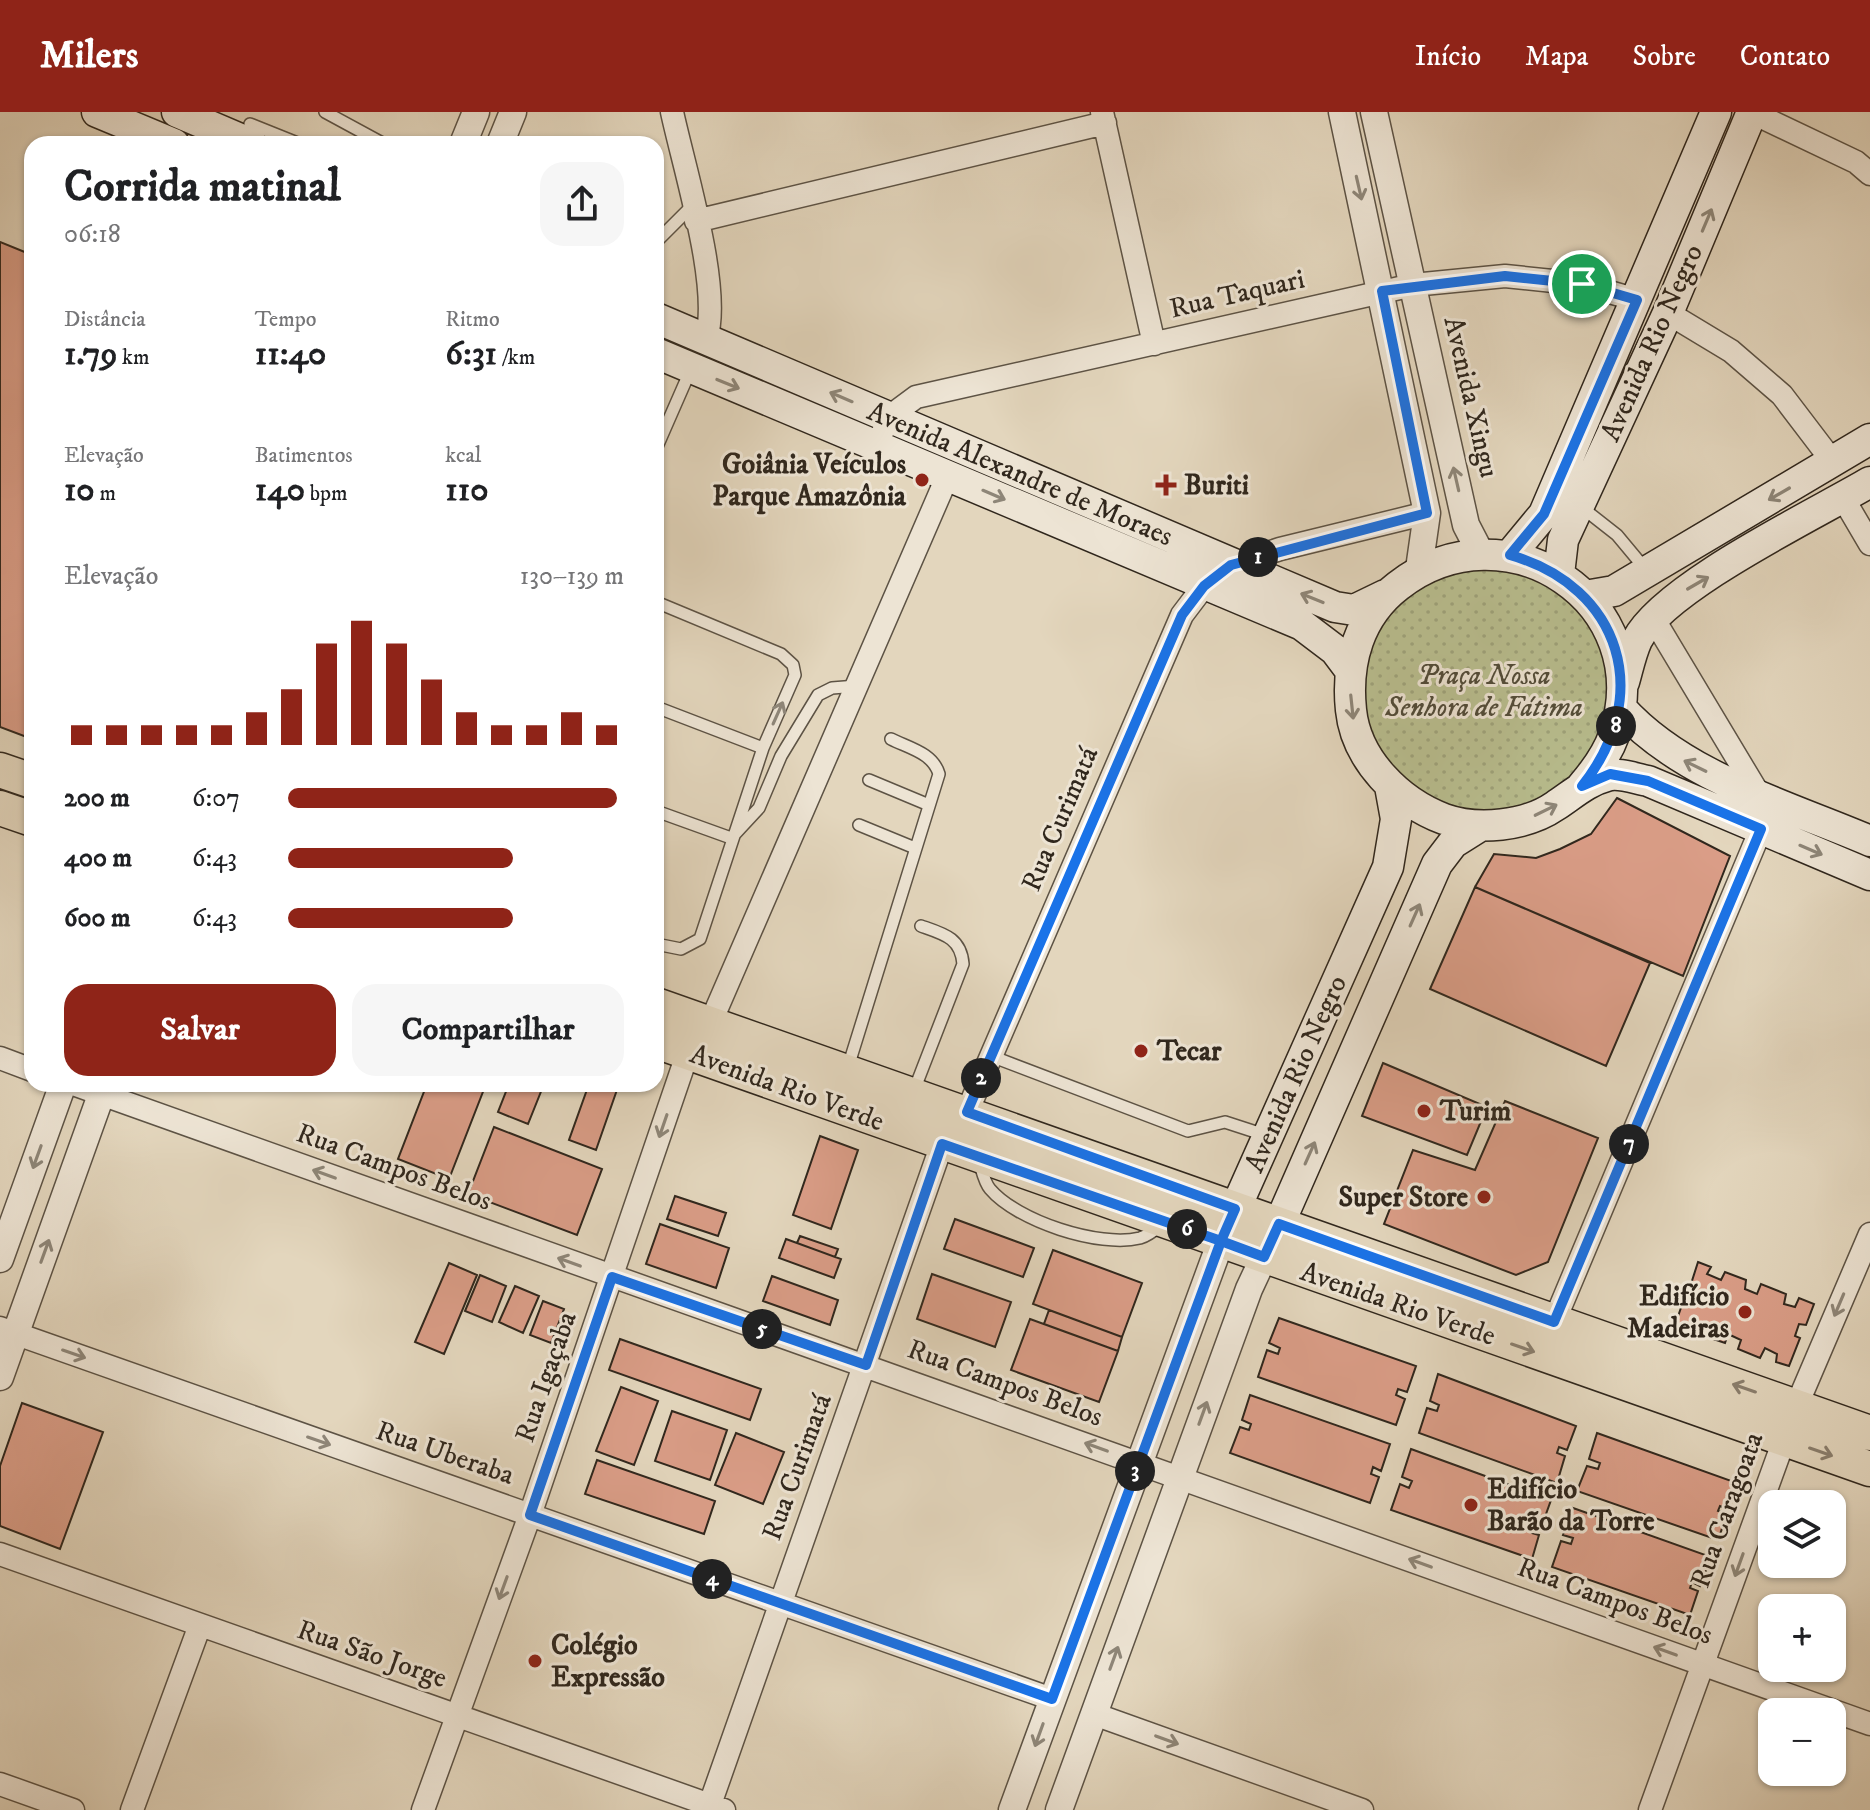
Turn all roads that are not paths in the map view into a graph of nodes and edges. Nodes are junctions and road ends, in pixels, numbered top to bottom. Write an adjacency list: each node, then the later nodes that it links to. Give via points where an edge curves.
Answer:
1 (97, 112): 13 (main road)
2 (177, 112): 12 (main road)
3 (325, 112): 15 (lane)
4 (476, 112): 16 (street)
5 (513, 112): 17 (street)
6 (672, 112): 19 (street)
7 (1342, 112): 22 (street, one-way to 22)
8 (1374, 112): 21 (street, Avenida Xingu)
9 (1716, 112): 23 (main road, Avenida Rio Negro)
10 (1752, 112): 18 (street, via 1856,162); 24 (main road, Avenida Rio Negro, one-way to 10)
11 (1103, 117): 19 (street); 27 (street)
12 (250, 130): 14 (lane)
13 (155, 136)
14 (271, 136)
15 (372, 136)
16 (466, 136)
17 (503, 136)
18 (1870, 174)
19 (694, 213): 20 (lane, via 674,220); 26 (street, via 711,290)
20 (664, 232)
21 (1413, 285): 22 (street, Rua Taquari); 23 (street, Rua Taquari, via 1505,276 1582,284); 41 (street, Avenida Xingu, one-way to 21, via 1466,525)
22 (1382, 291): 27 (street, Rua Taquari); 39 (street)
23 (1637, 300): 41 (main road, Avenida Rio Negro, via 1544,514)
24 (1668, 313): 34 (street, via 1731,351 1782,395); 38 (main road, Avenida Rio Negro)
25 (664, 321): 26 (main road, Avenida Alexandre de Moraes)
26 (706, 339): 30 (main road, Avenida Alexandre de Moraes, one-way to 26)
27 (1154, 344): 30 (street, Rua Taquari, via 916,397)
28 (664, 357): 29 (main road, Avenida Alexandre de Moraes)
29 (691, 369): 31 (lane); 33 (main road, Avenida Alexandre de Moraes, one-way to 33)
30 (889, 417): 33 (street); 42 (main road, Avenida Alexandre de Moraes)
31 (664, 431)
32 (1870, 439): 34 (main road)
33 (878, 445): 35 (main road, Avenida Alexandre de Moraes)
34 (1833, 462): 44 (main road, one-way to 44)
35 (948, 475): 46 (main road, Avenida Alexandre de Moraes, one-way to 46); 52 (street)
36 (1870, 482): 37 (main road)
37 (1843, 498): 40 (street); 50 (main road, one-way to 37, via 1683,591)
38 (1579, 505): 44 (lane, via 1617,535); 45 (main road, Avenida Rio Negro, via 1563,540)
39 (1427, 513): 42 (street); 43 (street)
40 (1870, 544)
41 (1495, 554): 43 (main road, via 1449,557); 45 (main road)
42 (1231, 565): 46 (street, Rua Curimatá); 47 (main road, Avenida Alexandre de Moraes, one-way to 42, via 1354,610 1335,607)
43 (1419, 569): 47 (main road)
44 (1647, 571): 48 (main road, via 1614,591)
45 (1559, 574): 48 (main road)
46 (1204, 586): 51 (main road, Avenida Alexandre de Moraes, via 1302,625 1335,650); 80 (street, Rua Curimatá, via 1182,615)
47 (1385, 595): 51 (main road, via 1362,630)
48 (1585, 596): 53 (main road, via 1613,644)
49 (664, 605): 56 (lane, one-way to 49, via 795,675 793,665 781,654)
50 (1653, 618): 53 (main road, via 1637,640); 62 (street)
51 (1350, 670): 60 (main road, one-way to 60, via 1351,713 1364,752)
52 (857, 686): 70 (lane, via 818,695 781,756 759,808); 77 (street)
53 (1621, 698): 61 (main road, via 1614,737); 62 (main road, one-way to 53, via 1690,765 1645,735)
54 (664, 710): 56 (lane)
55 (891, 739): 63 (lane, via 937,765)
56 (763, 748): 70 (lane)
57 (0, 770): 58 (main road)
58 (24, 778)
59 (869, 780): 63 (lane)
60 (1390, 786): 68 (main road, via 1426,811); 89 (main road, Avenida Rio Negro, via 1396,819 1388,867)
61 (1582, 786): 68 (main road, one-way to 61, via 1517,822 1552,809); 69 (main road, via 1610,774 1648,781)
62 (1758, 793): 71 (main road)
63 (929, 805): 72 (lane)
64 (0, 808): 66 (main road)
65 (664, 814): 70 (lane)
66 (24, 816)
67 (859, 825): 72 (lane)
68 (1480, 826): 92 (main road, Avenida Rio Negro, one-way to 68, via 1437,864 1453,843)
69 (1761, 829): 73 (main road, one-way to 73); 98 (street)
70 (731, 838): 75 (lane, via 700,939 681,949)
71 (1870, 841)
72 (915, 848): 83 (lane)
73 (1870, 875)
74 (921, 926): 87 (lane, via 950,936 960,947 963,964)
75 (664, 946)
76 (664, 1008): 77 (main road, Avenida Rio Verde)
77 (710, 1024): 83 (main road, Avenida Rio Verde)
78 (664, 1044): 79 (main road, Avenida Rio Verde)
79 (688, 1052): 90 (main road, Avenida Rio Verde); 97 (street, Rua Igaçaba, one-way to 97)
80 (991, 1056): 88 (street, Rua Curimatá); 89 (lane, via 1188,1131 1225,1122)
81 (0, 1058): 82 (street)
82 (24, 1067)
83 (847, 1071): 87 (main road, Avenida Rio Verde)
84 (60, 1092): 96 (street, one-way to 96)
85 (103, 1092): 99 (street, one-way to 85)
86 (112, 1092): 97 (street, Rua Campos Belos, one-way to 86)
87 (913, 1093): 88 (main road, Avenida Rio Verde)
88 (967, 1112): 91 (main road, Avenida Rio Verde)
89 (1268, 1136): 91 (main road, Avenida Rio Negro)
90 (942, 1144): 94 (main road, Avenida Rio Verde); 100 (street, Rua Curimatá)
91 (1235, 1209): 92 (main road, Avenida Rio Verde); 94 (main road, Avenida Rio Negro)
92 (1279, 1224): 95 (main road, Avenida Rio Negro); 98 (main road, Avenida Rio Verde)
93 (1870, 1234): 102 (street, Rua Caragoata, one-way to 102)
94 (1221, 1241): 95 (main road, Avenida Rio Verde); 105 (street, Avenida Rio Negro)
95 (1264, 1257): 104 (main road, Avenida Rio Verde, one-way to 104); 107 (street, Avenida Rio Negro, one-way to 95)
96 (0, 1259)
97 (612, 1277): 100 (street, Rua Campos Belos); 108 (street, Rua Igaçaba)
98 (1554, 1322): 102 (main road, Avenida Rio Verde, one-way to 98)
99 (8, 1331): 101 (street); 108 (street, Rua Uberaba, one-way to 108)
100 (866, 1365): 105 (street, Rua Campos Belos, one-way to 100); 110 (street, Rua Curimatá)
101 (0, 1377)
102 (1796, 1407): 103 (main road, Avenida Rio Verde); 104 (street, Rua Caragoata)
103 (1870, 1433)
104 (1784, 1439): 106 (main road, Avenida Rio Verde, one-way to 106); 112 (street, Rua Caragoata, one-way to 112)
105 (1139, 1462): 107 (street, Rua Campos Belos); 113 (street, Avenida Rio Negro)
106 (1870, 1469)
107 (1180, 1477): 112 (street, Rua Campos Belos, one-way to 107); 114 (street, Avenida Rio Negro, one-way to 107)
108 (530, 1515): 110 (street, Rua Uberaba); 115 (street, Rua Igaçaba, one-way to 115)
109 (0, 1554): 111 (street, Rua São Jorge)
110 (780, 1603): 113 (street, Rua Uberaba); 118 (street, Rua Curimatá)
111 (200, 1625): 115 (street, Rua São Jorge); 120 (street)
112 (1703, 1664): 116 (street, Rua Campos Belos); 125 (street, Rua Caragoata)
113 (1052, 1699): 122 (street, Avenida Rio Negro, one-way to 122)
114 (1094, 1714): 123 (street, Avenida Rio Negro); 124 (street, one-way to 124)
115 (456, 1715): 118 (street, Rua São Jorge); 121 (street, Rua Igaçaba)
116 (1870, 1724)
117 (0, 1784): 119 (street)
118 (714, 1808)
119 (73, 1810)
120 (132, 1810)
121 (423, 1810)
122 (1012, 1810)
123 (1059, 1810)
124 (1362, 1810)
125 (1650, 1810)

